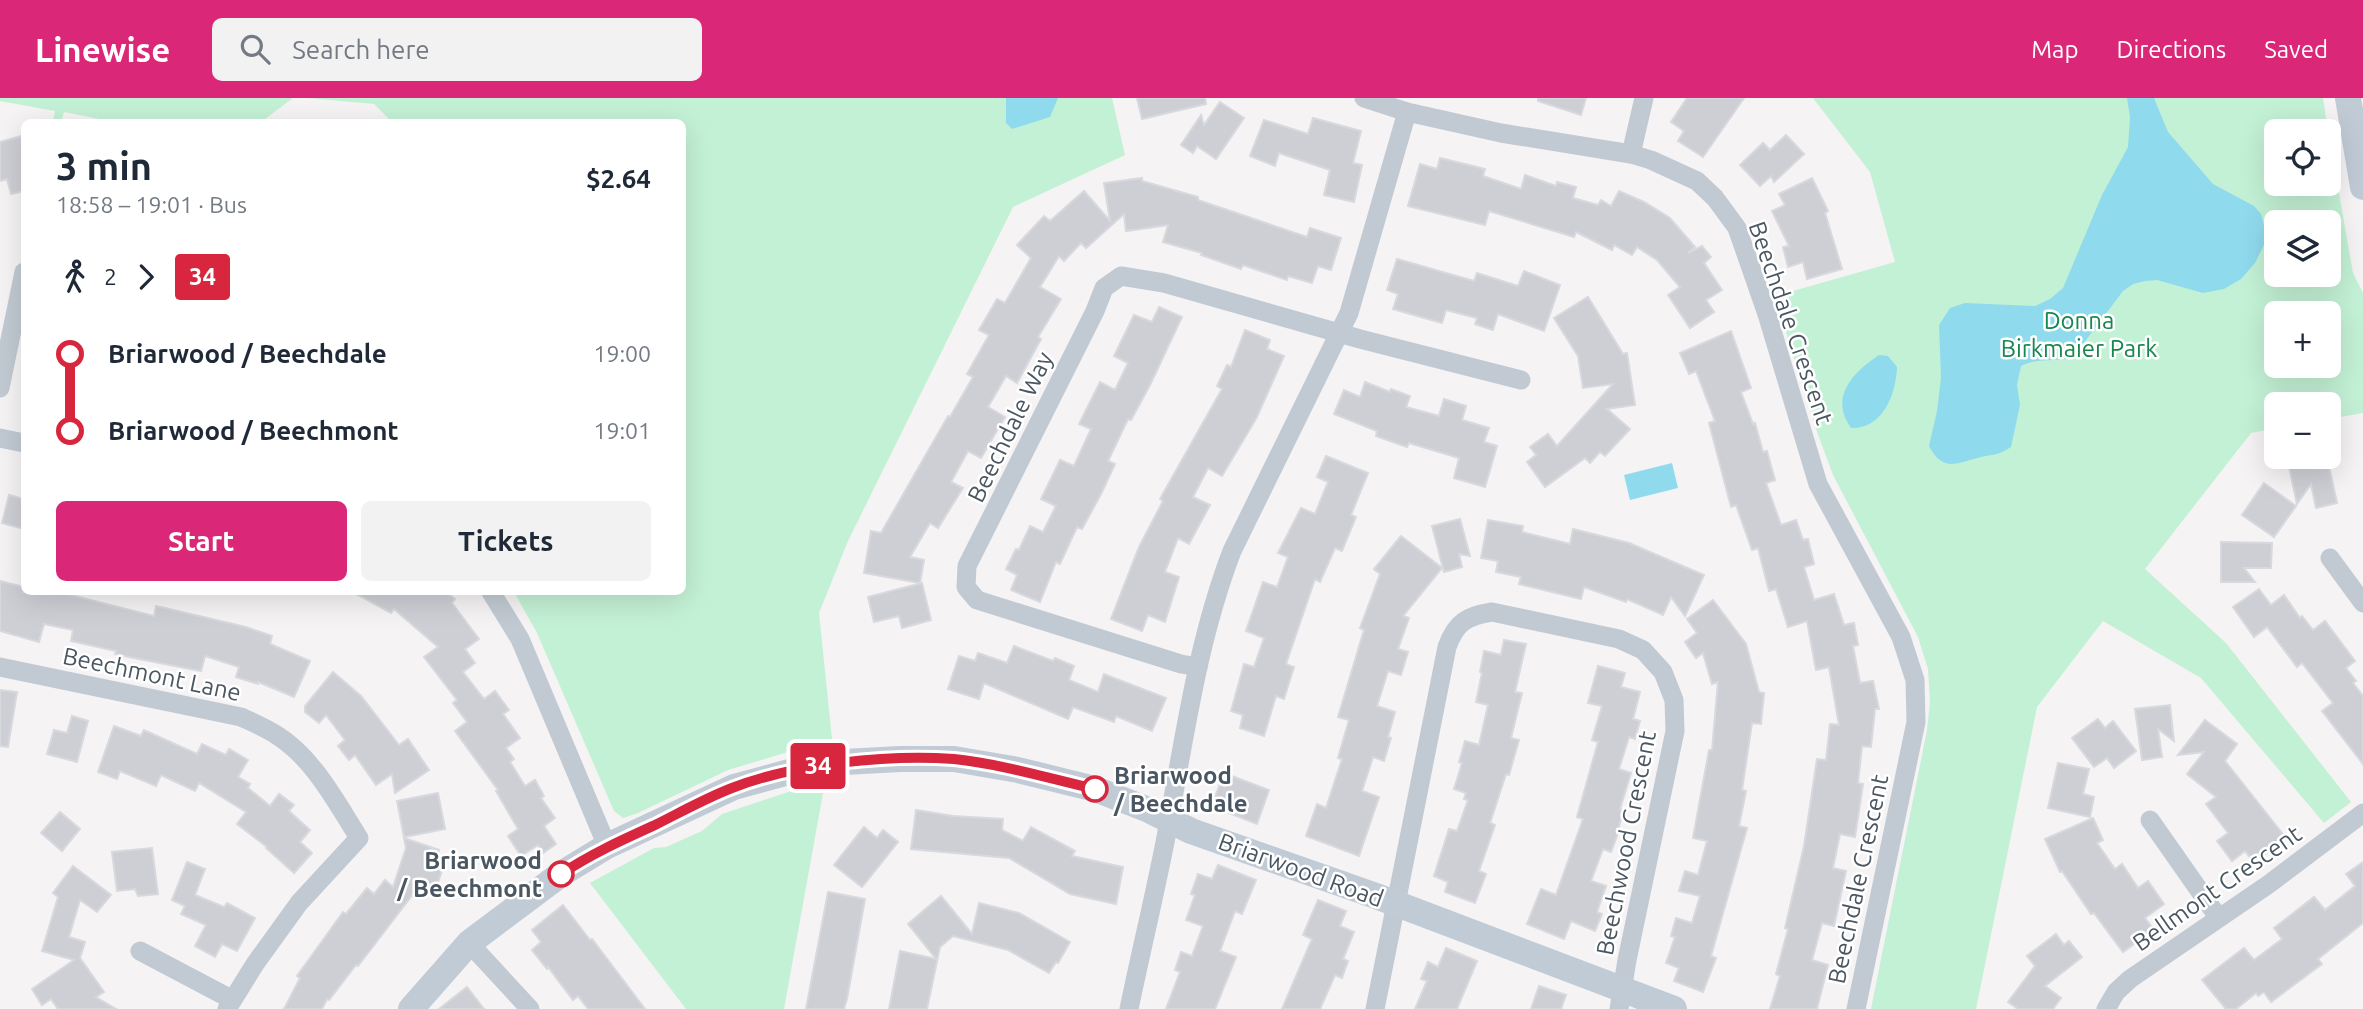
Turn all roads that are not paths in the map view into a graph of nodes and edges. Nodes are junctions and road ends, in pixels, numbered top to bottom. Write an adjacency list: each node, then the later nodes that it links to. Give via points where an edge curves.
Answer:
1 (1364, 98): 4 (street, Beechdale Crescent)
2 (1644, 98): 5 (street)
3 (2348, 98): 6 (street)
4 (1407, 112): 5 (street, Beechdale Crescent); 8 (street)
5 (1631, 154): 33 (street, Beechdale Crescent, via 1697,181 1737,228 1818,484 1901,637 1915,680 1916,722)
6 (2363, 187)
7 (21, 286): 10 (street)
8 (1340, 333): 9 (street, Beechdale Way); 17 (street, via 1232,551); 17 (street, Beechdale Way, via 1164,283 1121,276 1104,288 967,566 966,587 977,600)
9 (1521, 380)
10 (0, 388)
11 (0, 439): 12 (street)
12 (21, 442)
13 (2330, 558): 15 (street)
14 (493, 595): 21 (street, via 520,639)
15 (2363, 603)
16 (0, 667): 27 (street, Beechmont Lane, via 241,717 276,735 306,760 325,784 359,838 299,903)
17 (1198, 667): 19 (street)
18 (2363, 813): 23 (street, Bellmont Crescent)
19 (1169, 819): 21 (street, Briarwood Road, via 1095,789 1018,770 954,759 900,759 804,768 734,787); 22 (street, Briarwood Road, via 1191,831); 30 (street)
20 (2151, 820): 23 (street)
21 (607, 846): 24 (street, Briarwood Road, via 561,874)
22 (1397, 904): 26 (street, Briarwood Road); 26 (street, Beechwood Crescent, via 1439,687 1452,634 1462,622 1492,612 1619,639 1643,650 1663,672 1674,700 1675,731); 31 (street, Beechwood Crescent)
23 (2218, 917): 34 (street, Bellmont Crescent, via 2130,979)
24 (469, 943): 28 (street, Briarwood Road); 29 (street)
25 (140, 951): 27 (street)
26 (1621, 1000): 32 (street, Briarwood Road)
27 (229, 1004)
28 (411, 1009)
29 (530, 1009)
30 (1129, 1009)
31 (1375, 1009)
32 (1674, 1009)
33 (1856, 1009)
34 (2106, 1009)

